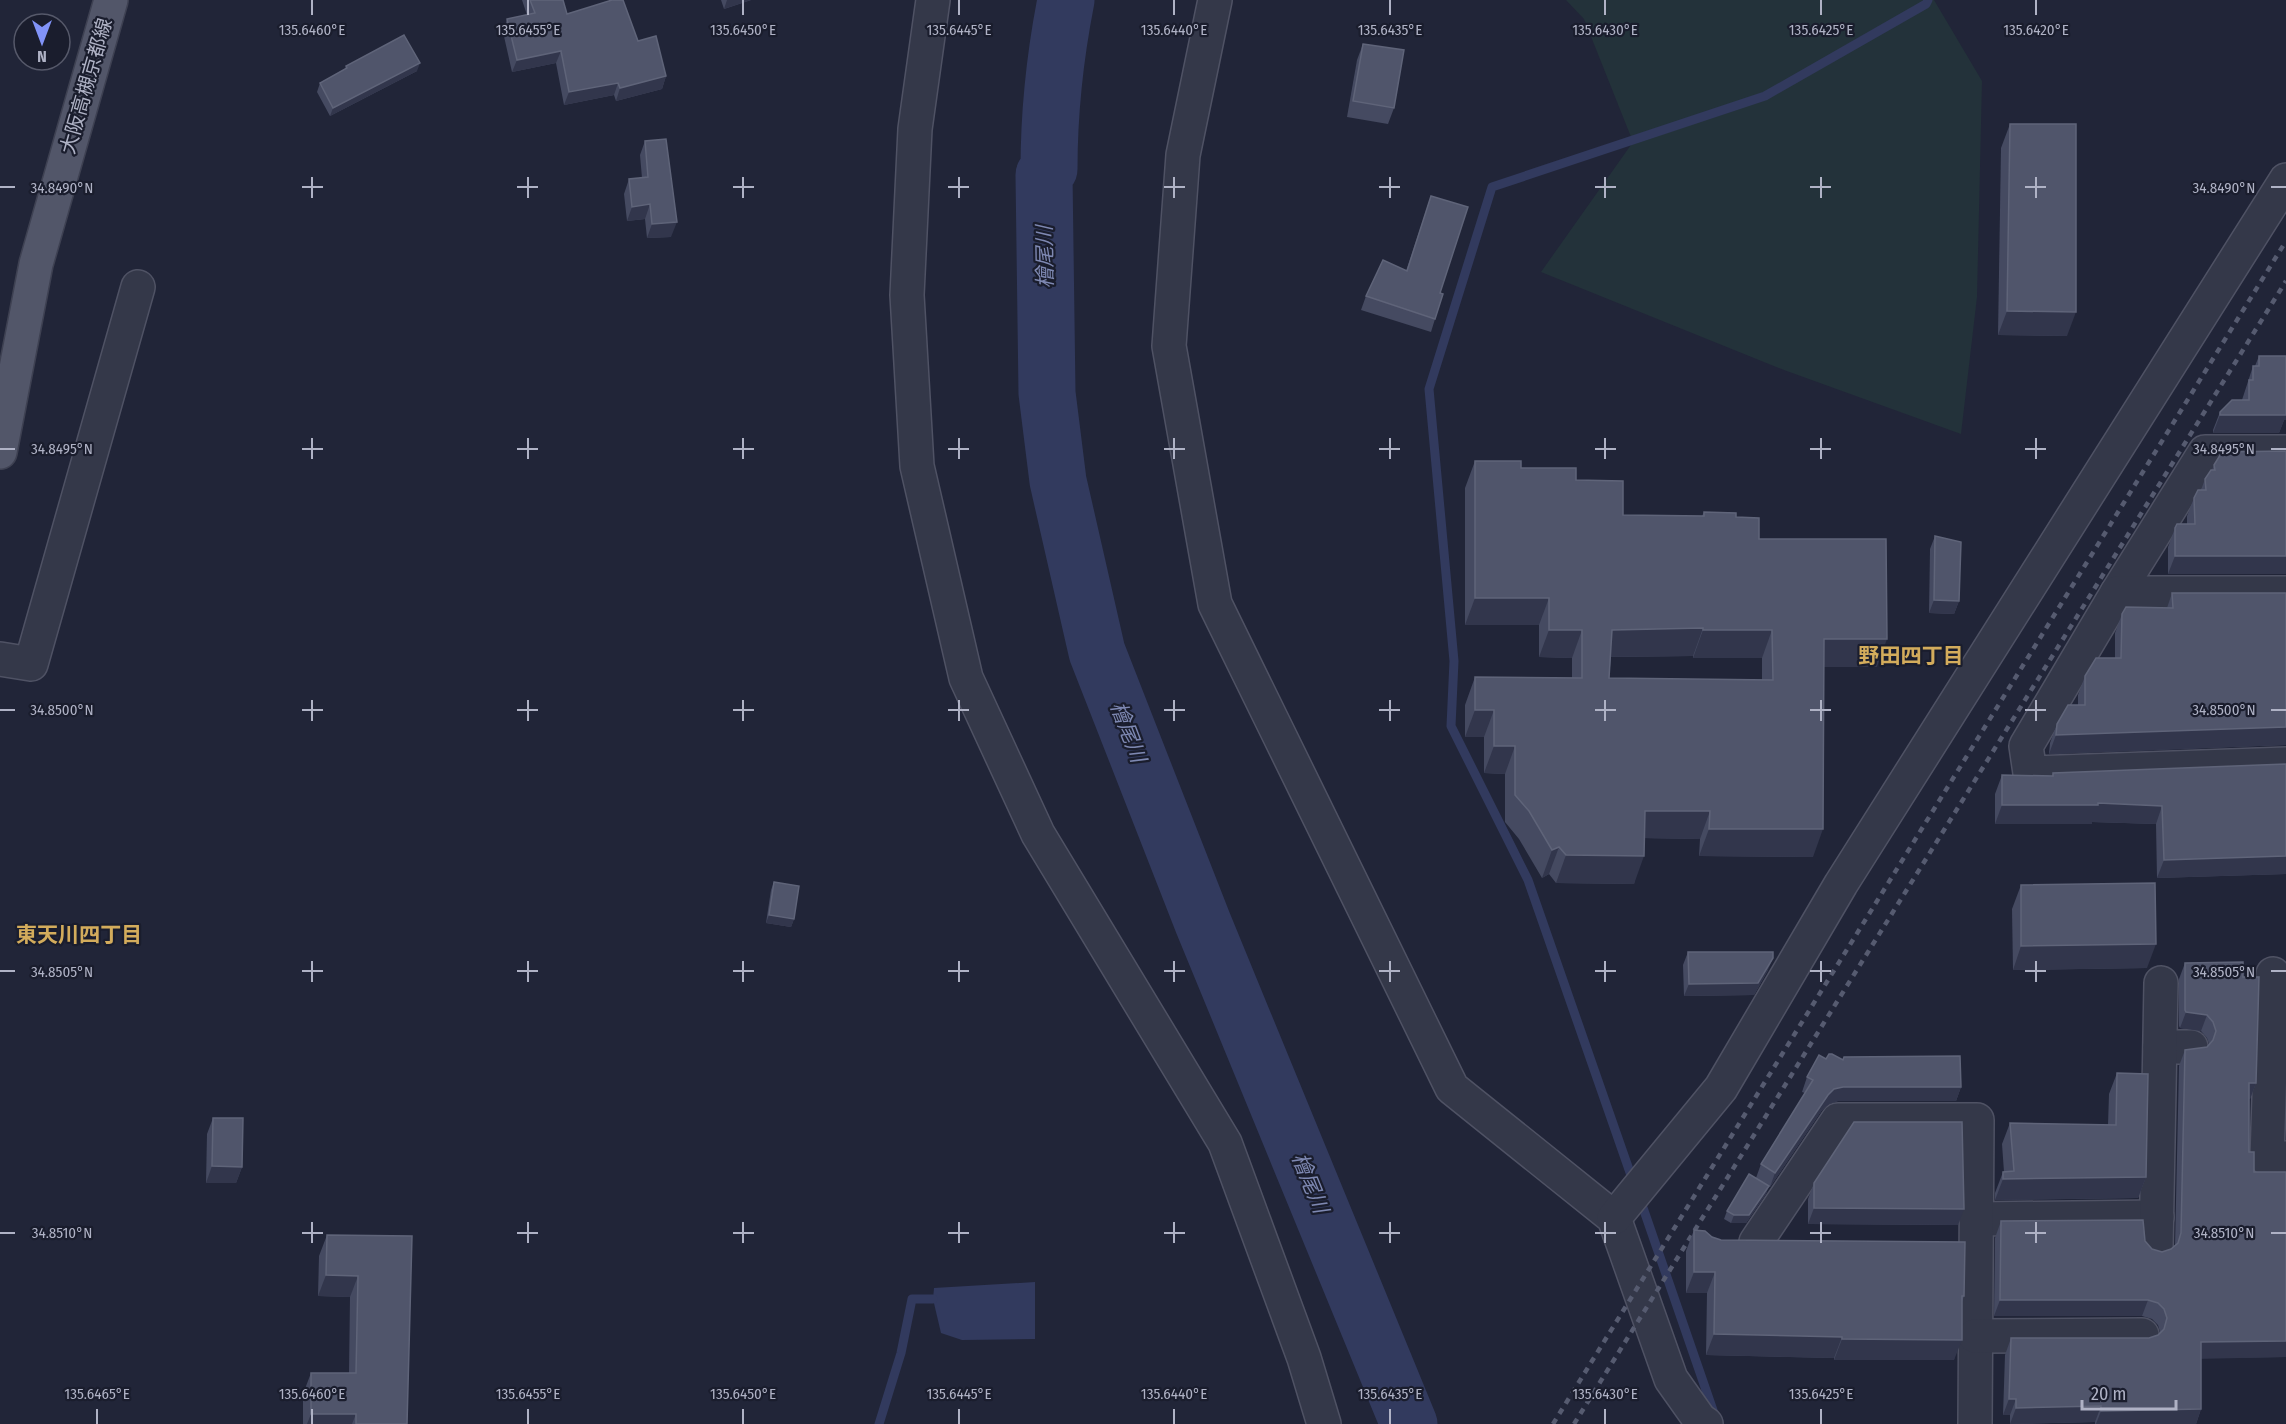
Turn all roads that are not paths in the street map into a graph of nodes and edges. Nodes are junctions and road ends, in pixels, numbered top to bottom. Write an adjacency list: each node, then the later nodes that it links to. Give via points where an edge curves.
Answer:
1 (111, 0): 6 (main road, 大阪高槻京都線, via 36,264)
2 (933, 0): 27 (street, via 915,129 907,295 917,466 966,678 1038,834 1225,1143 1304,1358)
3 (1215, 0): 19 (street, via 1183,156 1168,346 1215,604 1452,1088)
4 (2286, 180): 19 (street, via 1847,874 1721,1088)
5 (138, 287): 12 (street, via 31,664)
6 (12, 382): 7 (main road, 大阪高槻京都線); 8 (main road, 大阪高槻京都線)
7 (0, 421)
8 (0, 452)
9 (2286, 452): 10 (street, via 2205,452)
10 (2117, 593): 11 (street); 13 (street, via 2026,746 2030,773)
11 (2286, 593)
12 (0, 659)
13 (2286, 764)
14 (2273, 974): 16 (street)
15 (2161, 983): 18 (street, via 2175,1047)
16 (2279, 1022): 17 (street, via 2267,1159)
17 (2286, 1158)
18 (2157, 1216): 20 (street); 23 (street)
19 (1614, 1218): 26 (street)
20 (1976, 1231): 21 (street, via 1977,1120 1838,1120 1741,1242); 22 (street); 25 (street)
21 (1791, 1242)
22 (1941, 1244)
23 (2156, 1249)
24 (2142, 1335): 25 (street)
25 (1975, 1336): 30 (street)
26 (1671, 1378): 28 (street); 29 (street)
27 (1323, 1424)
28 (1676, 1424)
29 (1706, 1424)
30 (1975, 1424)

